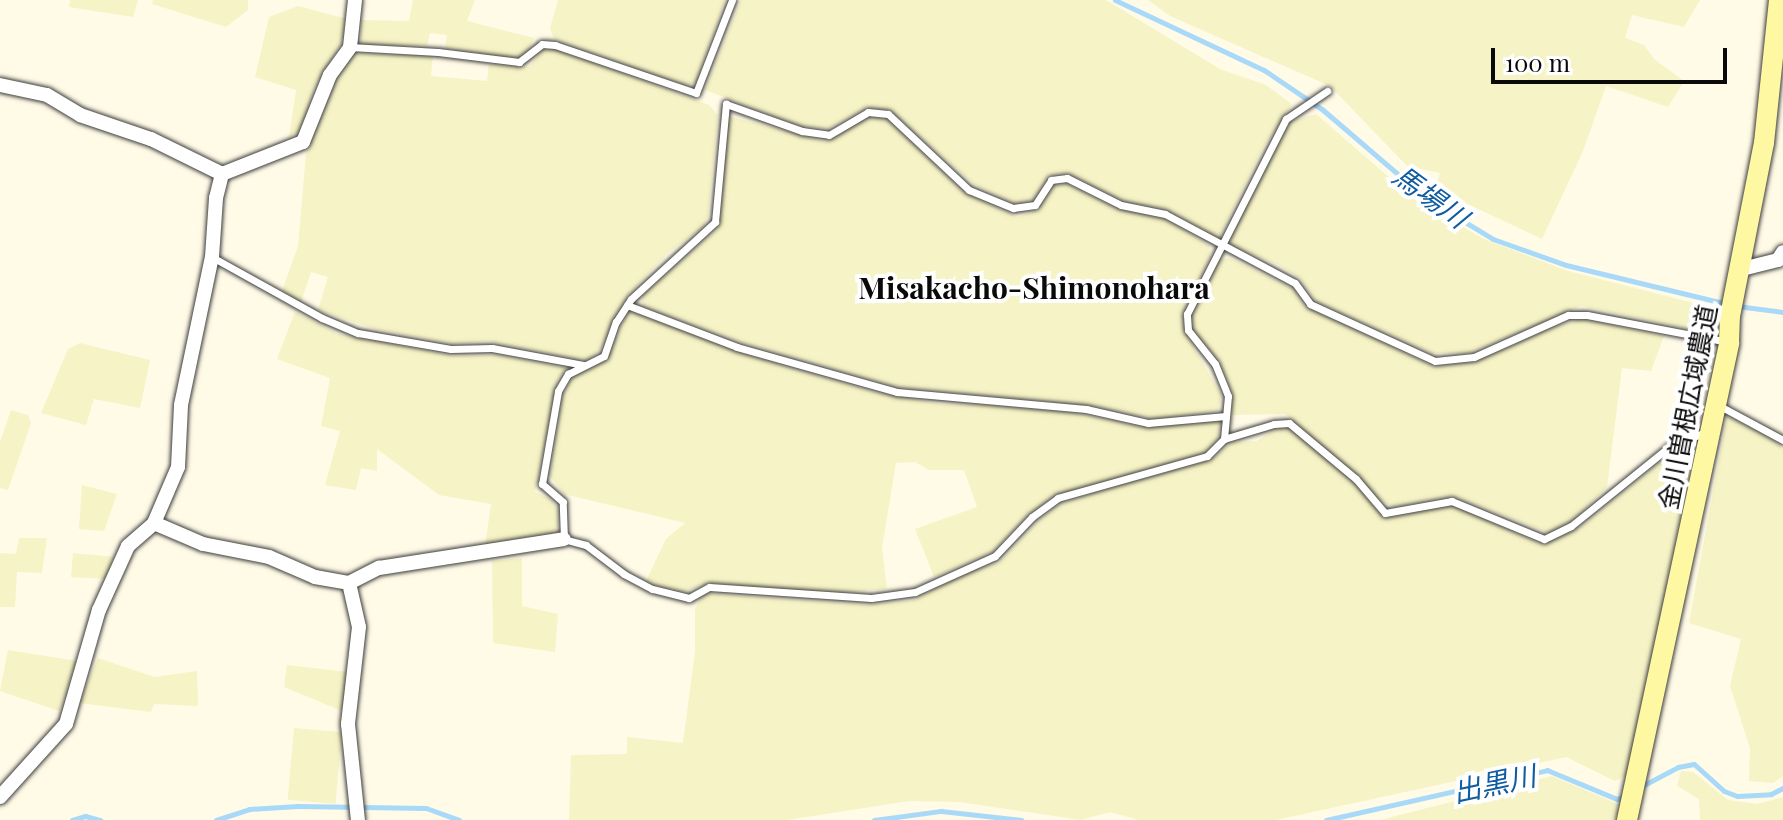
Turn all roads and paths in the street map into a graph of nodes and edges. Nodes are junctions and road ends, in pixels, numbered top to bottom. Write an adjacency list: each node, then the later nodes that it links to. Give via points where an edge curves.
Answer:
1 (355, 0): 4 (street)
2 (732, 0): 4 (lane, via 696,93 555,45 542,44 519,62)
3 (1779, 0): 11 (street, 金川曽根広域農道, via 1764,143)
4 (350, 47): 7 (street, via 330,75 303,142)
5 (0, 85): 7 (street, via 47,95 80,115 151,139)
6 (1324, 93): 8 (lane, via 1286,119)
7 (222, 174): 10 (street)
8 (1221, 245): 12 (lane, via 1165,214 1121,205 1067,178 1051,180 1035,205 1013,208 969,190 888,114 868,112 829,135 726,104 715,222); 13 (lane, via 1295,283 1310,304 1435,361 1474,357 1568,315); 16 (lane, via 1187,314 1188,330 1215,364 1228,396)
9 (1783, 252): 11 (street, via 1778,260)
10 (212, 257): 14 (lane, via 358,333); 20 (street, via 181,405 178,467)
11 (1742, 269): 13 (street, 金川曽根広域農道)
12 (627, 305): 14 (lane, via 604,356); 16 (lane, via 737,347 897,392 1086,409 1148,423)
13 (1729, 343): 15 (street, 金川曽根広域農道)
14 (585, 365): 21 (lane, via 568,374 558,391 542,484 563,502)
15 (1717, 405): 17 (street, 金川曽根広域農道); 19 (lane)
16 (1226, 416): 18 (lane)
17 (1710, 430): 18 (lane, via 1669,447 1571,526 1544,539 1452,501 1385,513 1356,479 1289,423); 24 (street, 金川曽根広域農道)
18 (1224, 439): 21 (lane, via 1207,456 1058,498 995,556 915,592 845,597 709,587 689,598 652,589 586,545)
19 (1783, 440)
20 (154, 523): 22 (street, via 203,544 269,557 315,577); 23 (street, via 128,546 99,610 66,724)
21 (564, 539): 22 (street, via 379,568)
22 (349, 583): 25 (street, via 359,627 348,724)
23 (0, 797)
24 (1629, 812)
25 (357, 817)

